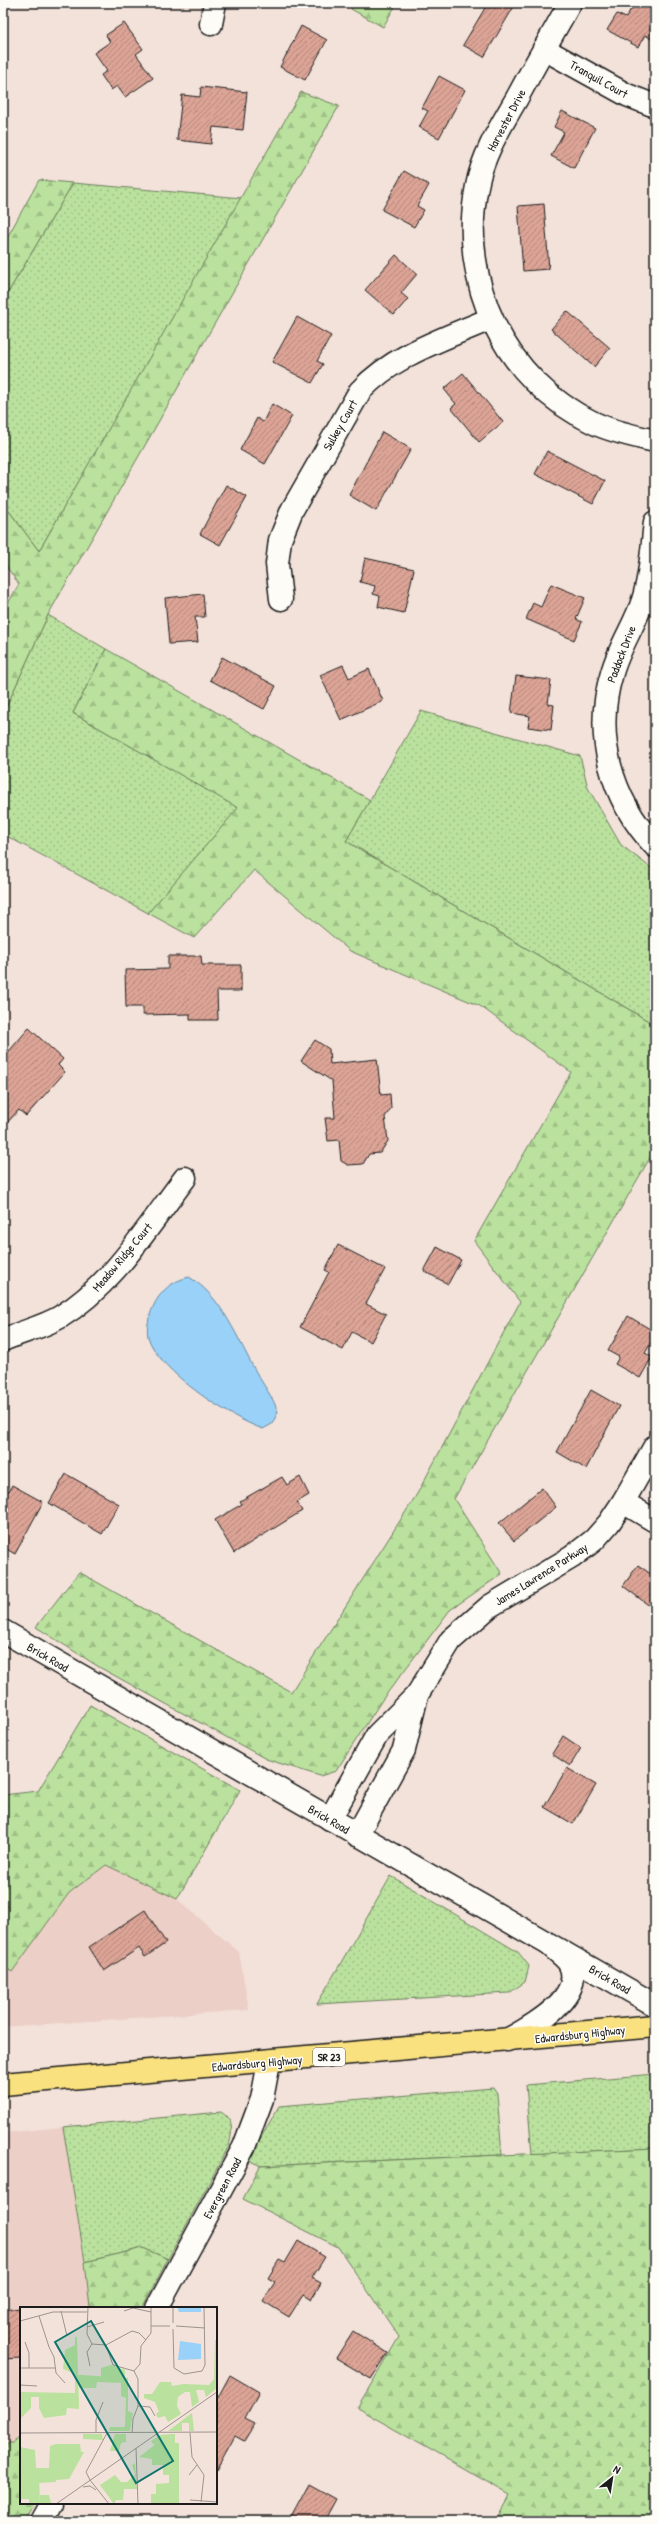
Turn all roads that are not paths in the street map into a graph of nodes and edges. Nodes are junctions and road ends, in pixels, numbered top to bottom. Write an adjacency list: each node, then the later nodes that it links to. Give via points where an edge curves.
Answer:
1 (215, 3): 3 (street)
2 (570, 3): 4 (street, Harvester Drive)
3 (212, 24)
4 (544, 49): 5 (street, Tranquil Court, via 627,95); 6 (street, Harvester Drive, via 491,144 477,186 472,237 474,262)
5 (655, 106)
6 (490, 319): 7 (street, Harvester Drive, via 520,365 568,408 594,423); 9 (street, Sulkey Court, via 392,363 374,376 360,391 292,510 280,540 277,564)
7 (655, 441)
8 (655, 522): 10 (street, Paddock Drive, via 649,575 643,600 612,672 606,694 604,718 610,768 617,791 627,811)
9 (281, 600)
10 (655, 846)
11 (185, 1178): 12 (street, Meadow Ridge Court, via 120,1263 90,1295 59,1317)
12 (3, 1340)
13 (655, 1446): 14 (street, James Lawrence Parkway)
14 (623, 1502): 15 (street); 17 (street, James Lawrence Parkway, via 594,1540 572,1557 490,1606 451,1640)
15 (655, 1521)
16 (3, 1631): 18 (street, Brick Road)
17 (417, 1695): 18 (street, James Lawrence Parkway, via 378,1735); 19 (street, James Lawrence Parkway, via 404,1750)
18 (330, 1819): 19 (street, Brick Road)
19 (357, 1835): 20 (street, Brick Road)
20 (550, 1945): 21 (street, Brick Road); 23 (street, via 570,1964 573,1978 564,1997 541,2021)
21 (655, 2005)
22 (655, 2026): 23 (main road, Edwardsburg Highway / SR 23)
23 (505, 2041): 24 (main road, Edwardsburg Highway / SR 23)
24 (269, 2062): 25 (main road, Edwardsburg Highway / SR 23); 26 (street, Evergreen Road, via 262,2099 244,2147)
25 (3, 2084)
26 (158, 2307)
27 (50, 2504): 28 (street)
28 (40, 2521)

